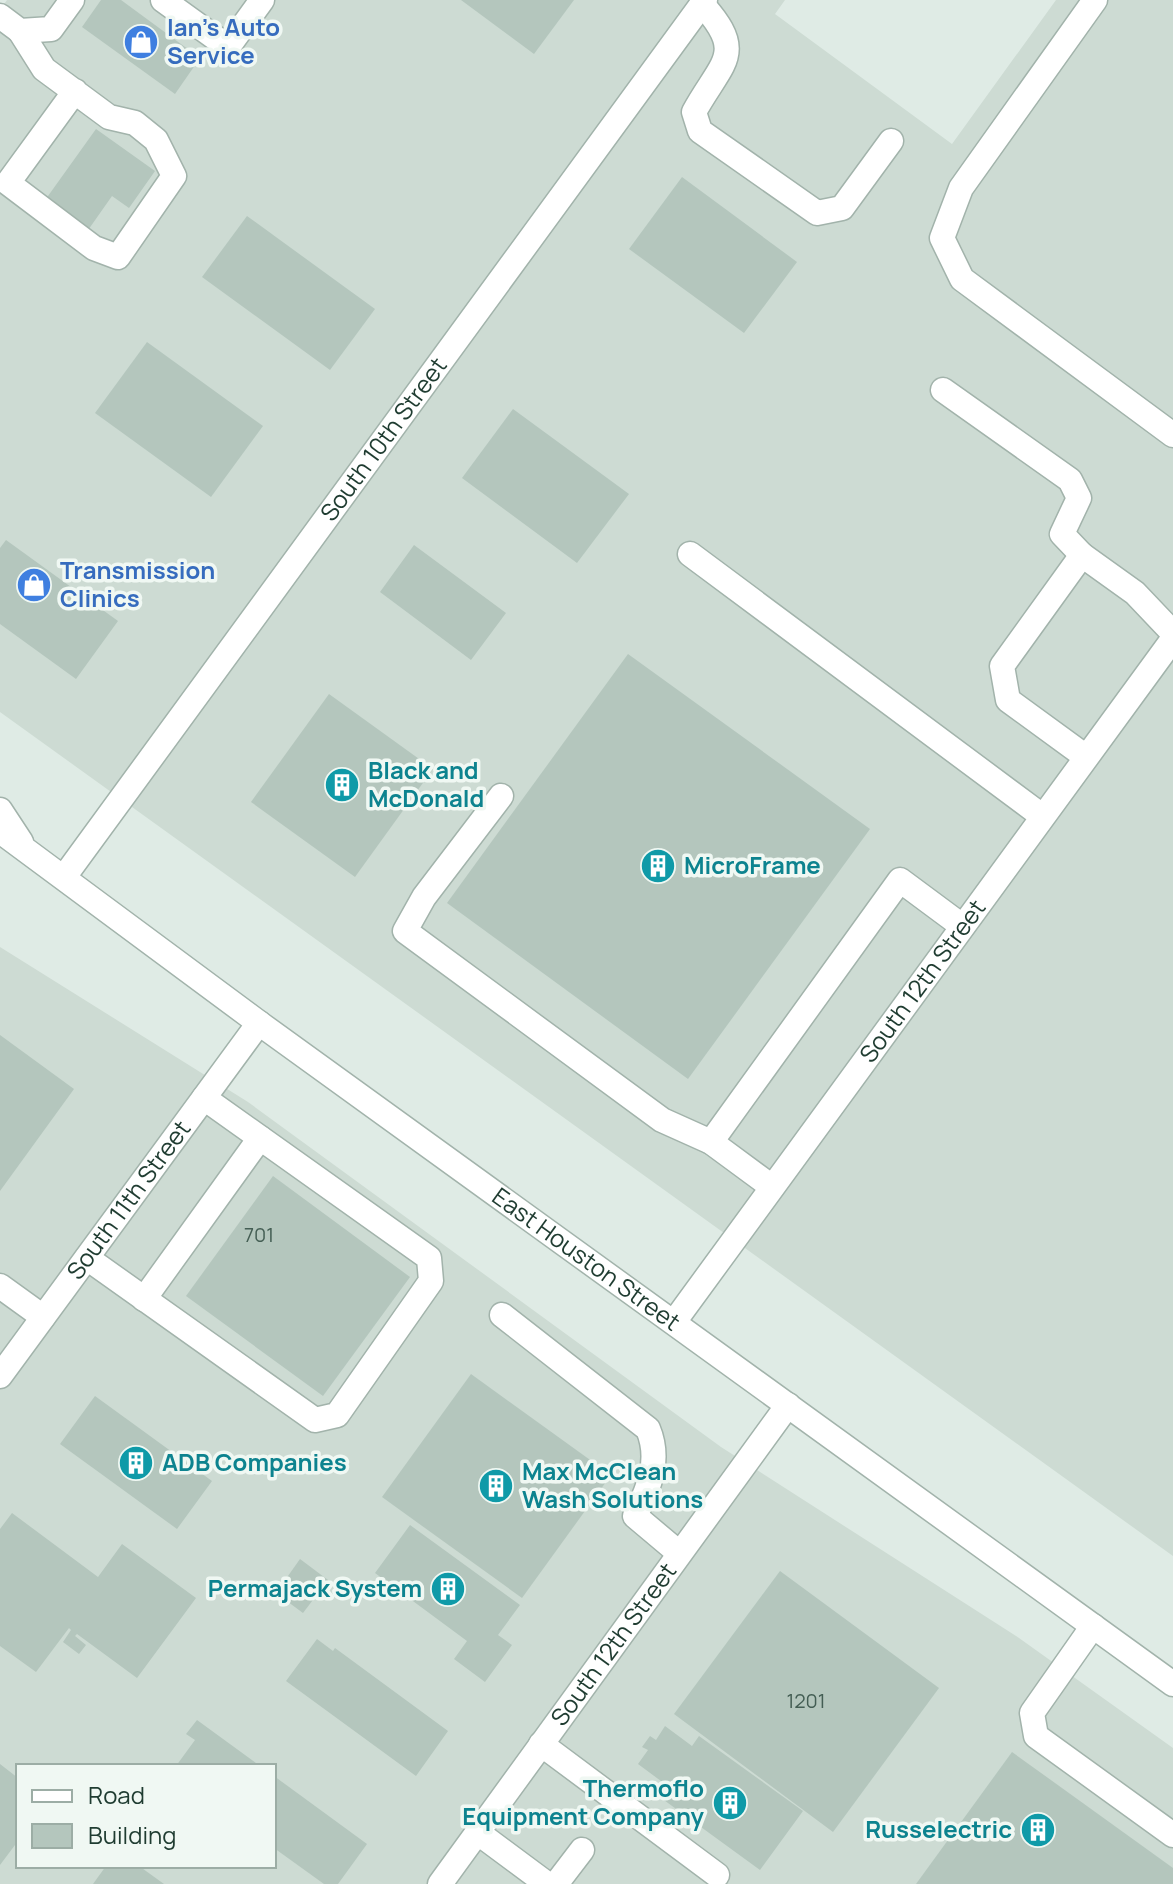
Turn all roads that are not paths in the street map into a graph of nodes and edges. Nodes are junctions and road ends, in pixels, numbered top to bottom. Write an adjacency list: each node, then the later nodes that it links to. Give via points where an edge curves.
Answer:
1 (72, 0): 6 (street, via 51,29)
2 (163, 0): 3 (street, via 228,47)
3 (262, 0)
4 (1095, 0): 10 (street, via 961,188 942,238 962,279)
5 (703, 2): 8 (street, via 723,27 727,56 694,112 700,131 817,213 842,208); 20 (street, South 10th Street)
6 (10, 24): 7 (street, via 44,69)
7 (75, 91): 7 (street, via 109,117 135,123 156,140 174,176 118,257 94,248 8,183)
8 (891, 141)
9 (943, 390): 12 (street, via 1070,480 1079,498 1062,534)
10 (1173, 435)
11 (690, 554): 17 (street)
12 (1082, 555): 13 (street, via 1135,593); 14 (street, via 1002,666 1008,700)
13 (1173, 636): 14 (street, South 12th Street)
14 (1086, 757): 17 (street, South 12th Street)
15 (501, 796): 25 (street, via 424,897 405,931 662,1120)
16 (0, 810): 19 (street)
17 (1042, 816): 21 (street, South 12th Street)
18 (0, 831): 19 (street, East Houston Street)
19 (27, 851): 20 (street, East Houston Street)
20 (64, 877): 22 (street, East Houston Street)
21 (962, 926): 25 (street, via 900,880); 26 (street, South 12th Street)
22 (259, 1023): 23 (street, South 11th Street); 32 (street, East Houston Street)
23 (204, 1098): 24 (street); 27 (street, South 11th Street)
24 (260, 1138): 29 (street); 29 (street, via 429,1258 431,1281 337,1415 315,1420)
25 (711, 1142): 26 (street)
26 (772, 1187): 32 (street, South 12th Street)
27 (87, 1258): 29 (street); 31 (street, South 11th Street)
28 (0, 1286): 31 (street)
29 (144, 1299)
30 (502, 1315): 35 (street, via 648,1429 654,1443 652,1482 635,1516)
31 (43, 1317): 33 (street, South 11th Street)
32 (674, 1322): 34 (street, East Houston Street)
33 (0, 1376)
34 (788, 1405): 35 (street, South 12th Street); 36 (street, East Houston Street)
35 (679, 1553): 38 (street, South 12th Street)
36 (1093, 1626): 37 (street, East Houston Street); 40 (street, via 1032,1713 1036,1736)
37 (1173, 1684)
38 (541, 1744): 39 (street, South 12th Street); 42 (street)
39 (477, 1832): 43 (street, South 12th Street); 44 (street)
40 (1173, 1835)
41 (582, 1850): 45 (street)
42 (717, 1875)
43 (440, 1884)
44 (547, 1884)
45 (556, 1884)

